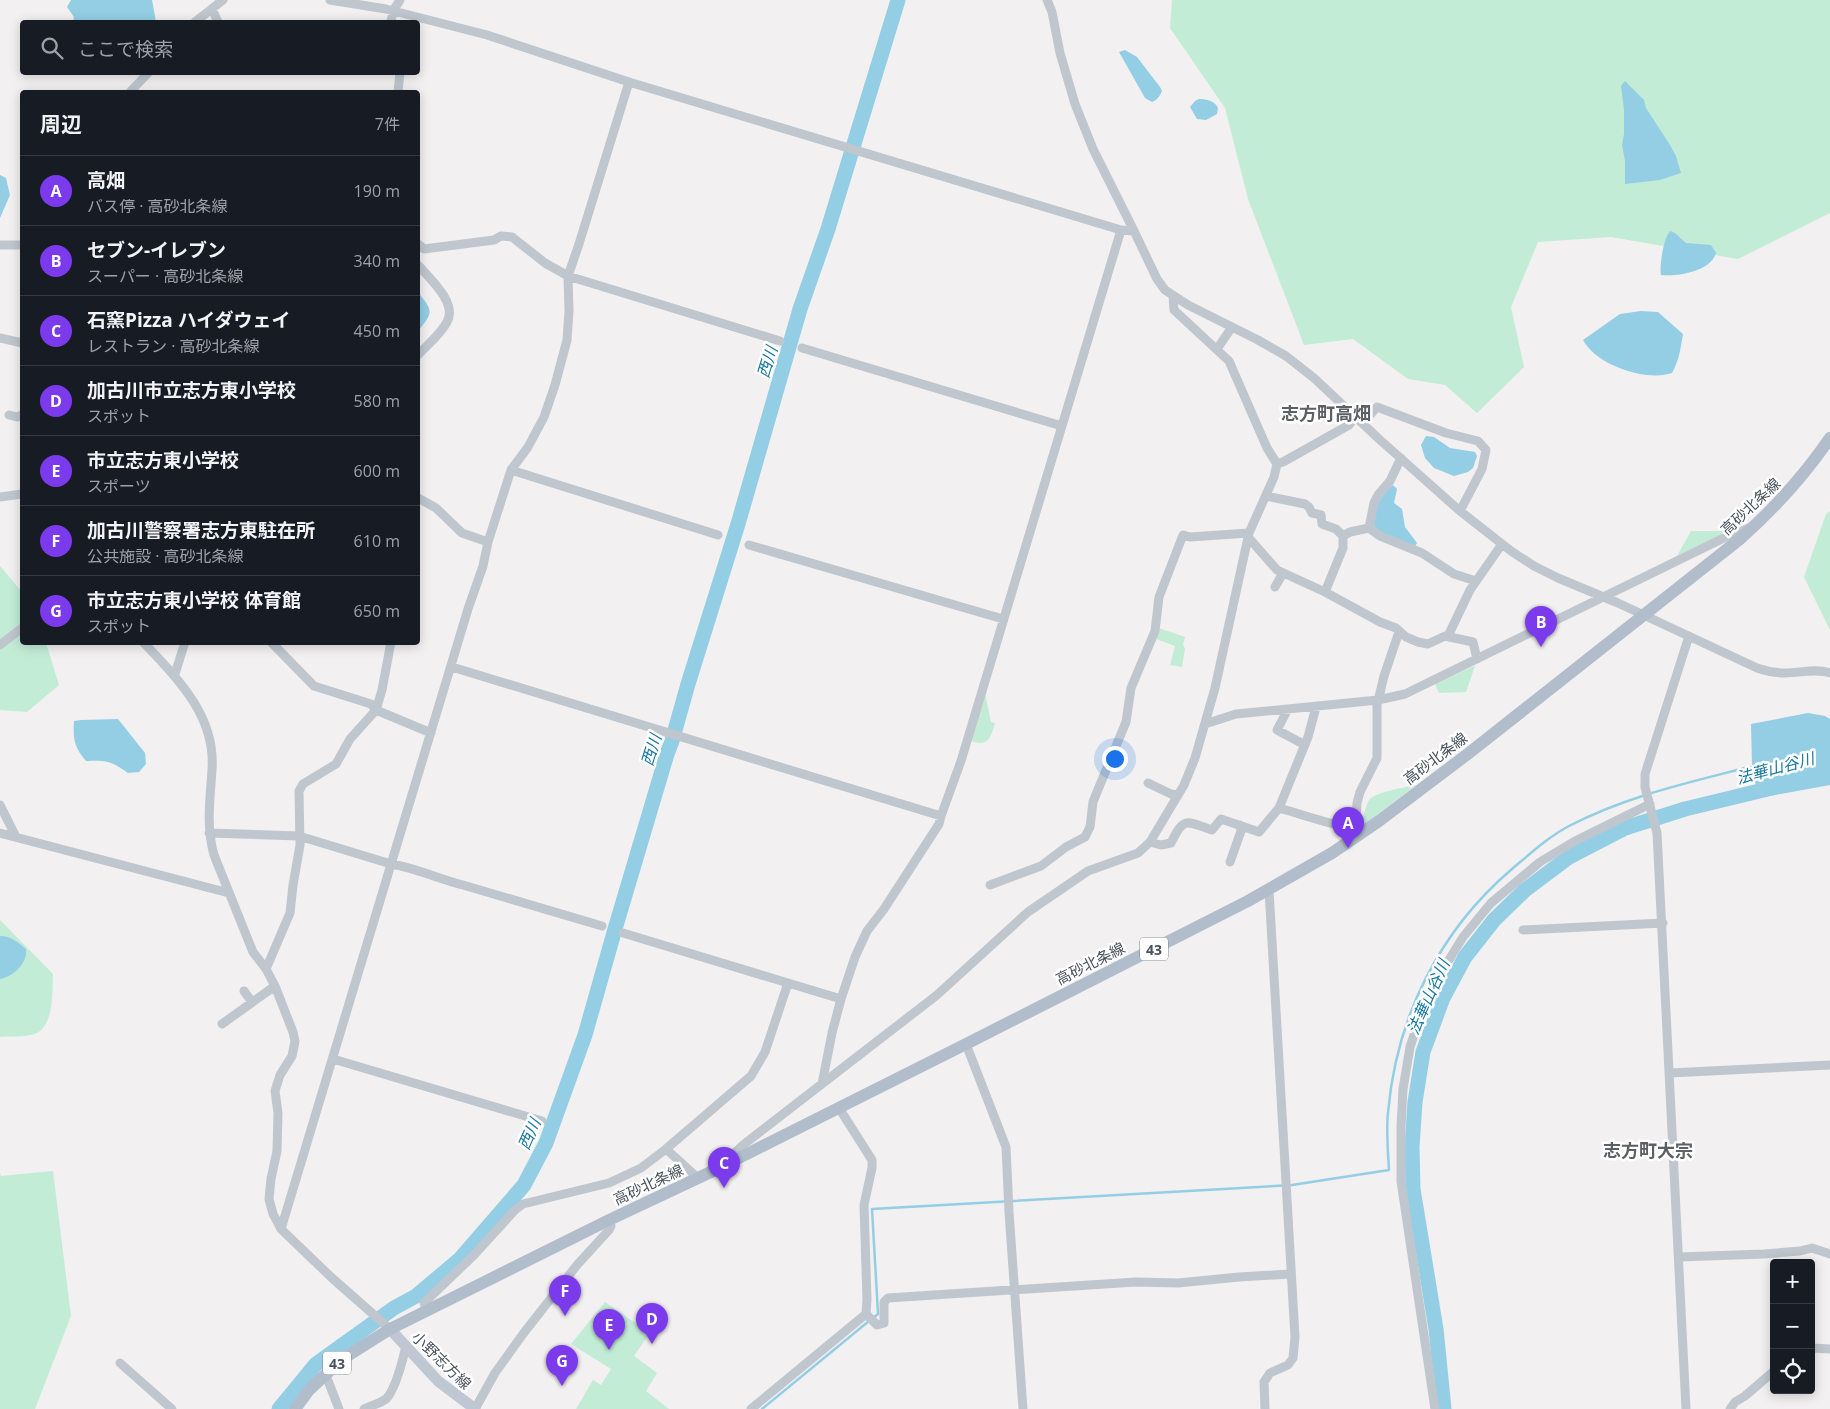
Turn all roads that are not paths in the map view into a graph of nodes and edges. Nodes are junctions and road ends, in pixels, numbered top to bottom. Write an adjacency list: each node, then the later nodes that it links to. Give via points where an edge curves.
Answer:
1 (223, 0): 5 (street)
2 (330, 0): 6 (street)
3 (400, 0): 6 (street)
4 (1047, 0): 16 (street, via 1075,104 1093,149)
5 (212, 9): 7 (street); 8 (street)
6 (393, 11): 9 (street); 12 (street, via 487,35)
7 (198, 20)
8 (217, 20)
9 (391, 20)
10 (146, 75): 13 (street)
11 (400, 75): 14 (street)
12 (629, 82): 15 (street); 21 (street)
13 (132, 90)
14 (398, 90)
15 (1121, 230): 16 (street); 34 (street)
16 (1134, 230): 22 (street, via 1157,279)
17 (0, 245): 18 (street)
18 (20, 245)
19 (420, 246): 21 (street, via 424,249 512,237 545,264)
20 (420, 267): 29 (street, via 440,290 448,311 448,321)
21 (568, 276): 25 (street); 38 (street, via 567,340 555,386 544,417)
22 (1173, 296): 23 (street); 28 (street, via 1174,310)
23 (1232, 328): 28 (street); 32 (street, via 1286,356)
24 (0, 338): 26 (street)
25 (780, 341)
26 (20, 343)
27 (802, 348): 34 (street)
28 (1217, 349): 37 (street, via 1229,361)
29 (420, 353)
30 (9, 415): 31 (street)
31 (20, 415)
32 (1356, 416): 33 (street); 37 (street, via 1349,425)
33 (1363, 423): 36 (street); 43 (street, via 1377,408 1478,441 1486,450 1482,469)
34 (1062, 426): 58 (street)
35 (1830, 438): 44 (main road, 高砂北条線 / 43, via 1804,475)
36 (1401, 458): 43 (street); 45 (street, via 1374,503)
37 (1277, 464): 40 (street)
38 (511, 470): 47 (street); 49 (street)
39 (20, 494): 41 (street)
40 (1266, 496): 46 (street); 48 (street, via 1305,504 1312,513 1321,515 1322,524 1336,529)
41 (0, 497)
42 (420, 499): 49 (street, via 436,508 462,533)
43 (1460, 511): 50 (street)
44 (1755, 526): 56 (street, via 1730,535); 57 (main road, 高砂北条線 / 43)
45 (1369, 528): 48 (street); 53 (street, via 1380,536 1422,553 1454,574)
46 (1249, 534): 52 (street, via 1277,570); 76 (street); 94 (street, via 1182,535 1159,596 1155,631 1131,688 1126,722 1093,802 1090,827 1085,837 1041,866)
47 (718, 535)
48 (1343, 536): 55 (street, via 1343,548)
49 (488, 542): 69 (street)
50 (1502, 544): 53 (street); 56 (street, via 1534,566)
51 (749, 545): 58 (street)
52 (1283, 573): 54 (street); 55 (street)
53 (1476, 581): 61 (street)
54 (1275, 587)
55 (1325, 592): 60 (street)
56 (1605, 597): 57 (street); 68 (street)
57 (1644, 615): 62 (street); 88 (main road, 高砂北条線 / 43)
58 (1003, 619): 84 (street)
59 (20, 630): 63 (street)
60 (1399, 632): 61 (street, via 1428,644); 72 (street)
61 (1448, 636): 68 (street, via 1473,642)
62 (1689, 636): 71 (street, via 1766,671); 81 (street, via 1644,774)
63 (0, 645)
64 (147, 645): 70 (street)
65 (184, 645): 70 (street)
66 (274, 645): 75 (street, via 314,686 372,704)
67 (390, 645): 75 (street)
68 (1477, 660): 72 (street, via 1405,694)
69 (452, 667): 77 (street); 84 (street)
70 (174, 674): 87 (street, via 203,717 212,743)
71 (1830, 674)
72 (1378, 700): 73 (street); 88 (street, via 1377,758 1357,803)
73 (1316, 707): 74 (street); 78 (street)
74 (1288, 709): 76 (street, via 1236,714); 78 (street, via 1277,730)
75 (376, 710): 77 (street); 89 (street, via 350,739 336,764 303,784 298,797)
76 (1205, 724): 80 (street, via 1195,758)
77 (431, 733): 93 (street)
78 (1305, 745): 83 (street)
79 (1148, 783): 80 (street)
80 (1178, 795): 91 (street)
81 (1649, 801): 97 (street, via 1657,833); 141 (street, via 1540,862 1491,902 1462,937 1422,1011 1410,1047 1403,1089 1401,1181)
82 (0, 805): 90 (street)
83 (1278, 808): 85 (street, via 1259,832); 88 (street, via 1353,828)
84 (942, 816): 105 (street, via 884,909 866,931)
85 (1240, 825): 91 (street, via 1221,819 1212,830 1186,822 1179,827 1171,843); 92 (street, via 1241,831)
86 (0, 833): 90 (street)
87 (209, 833): 89 (street); 96 (street)
88 (1359, 835): 95 (main road, 高砂北条線 / 43)
89 (300, 836): 93 (street); 101 (street, via 290,913)
90 (16, 837): 96 (street)
91 (1150, 842): 112 (street, via 1138,852 1088,871 1028,912 937,995)
92 (1230, 862)
93 (392, 864): 98 (street); 109 (street)
94 (990, 885)
95 (1269, 890): 108 (main road, 高砂北条線 / 43); 122 (street)
96 (229, 893): 101 (street, via 253,952)
97 (1663, 923): 99 (street); 111 (street)
98 (602, 926)
99 (1523, 930)
100 (623, 933): 102 (street)
101 (266, 969): 103 (street)
102 (788, 984): 105 (street); 115 (street, via 765,1052 751,1076)
103 (275, 986): 106 (street); 119 (street, via 295,1042 292,1056 275,1091 277,1151 269,1199)
104 (244, 991): 106 (street)
105 (841, 999): 112 (street)
106 (252, 1002): 107 (street)
107 (222, 1024)
108 (966, 1044): 113 (main road, 高砂北条線 / 43); 123 (street, via 1006,1147)
109 (333, 1059): 114 (street); 119 (street)
110 (1830, 1065): 111 (street)
111 (1670, 1073): 121 (street)
112 (822, 1084): 116 (street)
113 (839, 1108): 116 (main road, 高砂北条線 / 43); 125 (street, via 872,1160 864,1205)
114 (542, 1121)
115 (666, 1149): 117 (street); 124 (street, via 641,1168 609,1183 523,1204 424,1303)
116 (715, 1170): 117 (main road, 高砂北条線 / 43)
117 (698, 1178): 118 (main road, 高砂北条線 / 43)
118 (609, 1220): 124 (main road, 高砂北条線 / 43); 137 (street, via 609,1230 523,1334 495,1372)
119 (281, 1229): 126 (street)
120 (1830, 1254): 121 (street, via 1812,1248 1782,1253)
121 (1680, 1257): 142 (street)
122 (1290, 1274): 123 (street); 140 (street, via 1293,1358 1288,1365 1270,1373 1264,1382)
123 (1016, 1290): 125 (street, via 888,1298 884,1302 884,1323 877,1325); 139 (street)
124 (427, 1311): 126 (main road, 高砂北条線 / 43)
125 (866, 1314): 138 (street)
126 (387, 1326): 127 (main road, 小野志方線); 131 (main road, 高砂北条線 / 43)
127 (406, 1346): 136 (street, via 388,1397); 137 (main road, 小野志方線, via 438,1381)
128 (1815, 1348): 129 (street)
129 (1830, 1349)
130 (120, 1362): 133 (street)
131 (325, 1373): 134 (main road, 高砂北条線 / 43); 135 (street)
132 (1770, 1374): 143 (street)
133 (172, 1409)
134 (295, 1409)
135 (339, 1409)
136 (364, 1409)
137 (475, 1409)
138 (751, 1409)
139 (1023, 1409)
140 (1264, 1409)
141 (1435, 1409)
142 (1686, 1409)
143 (1730, 1409)

